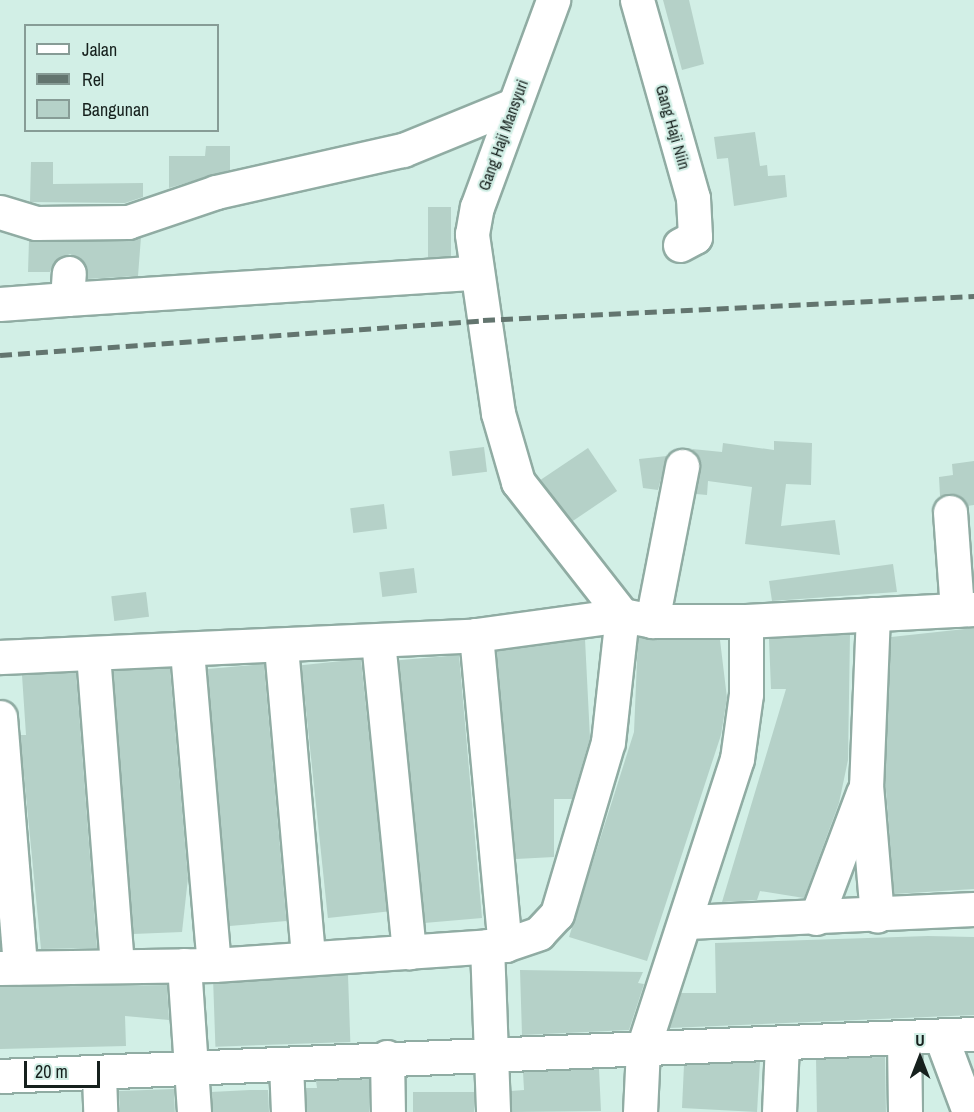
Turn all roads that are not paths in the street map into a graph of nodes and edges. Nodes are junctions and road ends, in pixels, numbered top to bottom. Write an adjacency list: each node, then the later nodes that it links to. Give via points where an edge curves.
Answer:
1 (553, 0): 3 (street, Gang Haji Mansyuri)
2 (638, 0): 5 (street, Gang Haji Niin, via 693,198 695,237)
3 (513, 105): 4 (street, via 403,150 216,192 128,222 36,223); 6 (street, Gang Haji Mansyuri, via 477,207)
4 (0, 212)
5 (680, 245)
6 (474, 273): 7 (street, via 68,286); 12 (street, Gang Haji Mansyuri, via 498,413 518,482)
7 (0, 304)
8 (682, 466): 12 (street)
9 (950, 512): 10 (street)
10 (966, 609): 11 (street)
11 (873, 614): 13 (street); 21 (street)
12 (637, 618): 13 (street); 14 (street); 26 (street, via 608,742 557,914 539,933)
13 (746, 621): 25 (street, via 746,694 737,759)
14 (476, 635): 15 (street); 26 (street)
15 (378, 641): 16 (street); 27 (street)
16 (281, 647): 17 (street); 28 (street)
17 (187, 651): 18 (street); 30 (street)
18 (93, 654): 19 (street); 29 (street)
19 (0, 657)
20 (0, 717): 31 (street)
21 (866, 785): 23 (street); 24 (street)
22 (974, 909): 23 (street)
23 (877, 916): 24 (street)
24 (816, 918): 25 (street)
25 (687, 922): 36 (street)
26 (496, 946): 27 (street); 37 (street)
27 (409, 952): 28 (street)
28 (308, 957): 30 (street)
29 (117, 964): 30 (street); 31 (street)
30 (199, 965): 40 (street)
31 (10, 968)
32 (974, 1034): 33 (street)
33 (941, 1036): 34 (street); 51 (street)
34 (904, 1040): 35 (street); 50 (street)
35 (782, 1042): 36 (street); 49 (street)
36 (643, 1048): 37 (street); 48 (street)
37 (492, 1054): 38 (street); 47 (street)
38 (387, 1057): 39 (street); 46 (street)
39 (286, 1064): 40 (street); 45 (street)
40 (192, 1070): 41 (street); 44 (street)
41 (99, 1075): 42 (street); 43 (street)
42 (0, 1077)
43 (100, 1112)
44 (194, 1112)
45 (288, 1112)
46 (388, 1112)
47 (493, 1112)
48 (640, 1112)
49 (779, 1112)
50 (905, 1112)
51 (969, 1112)

